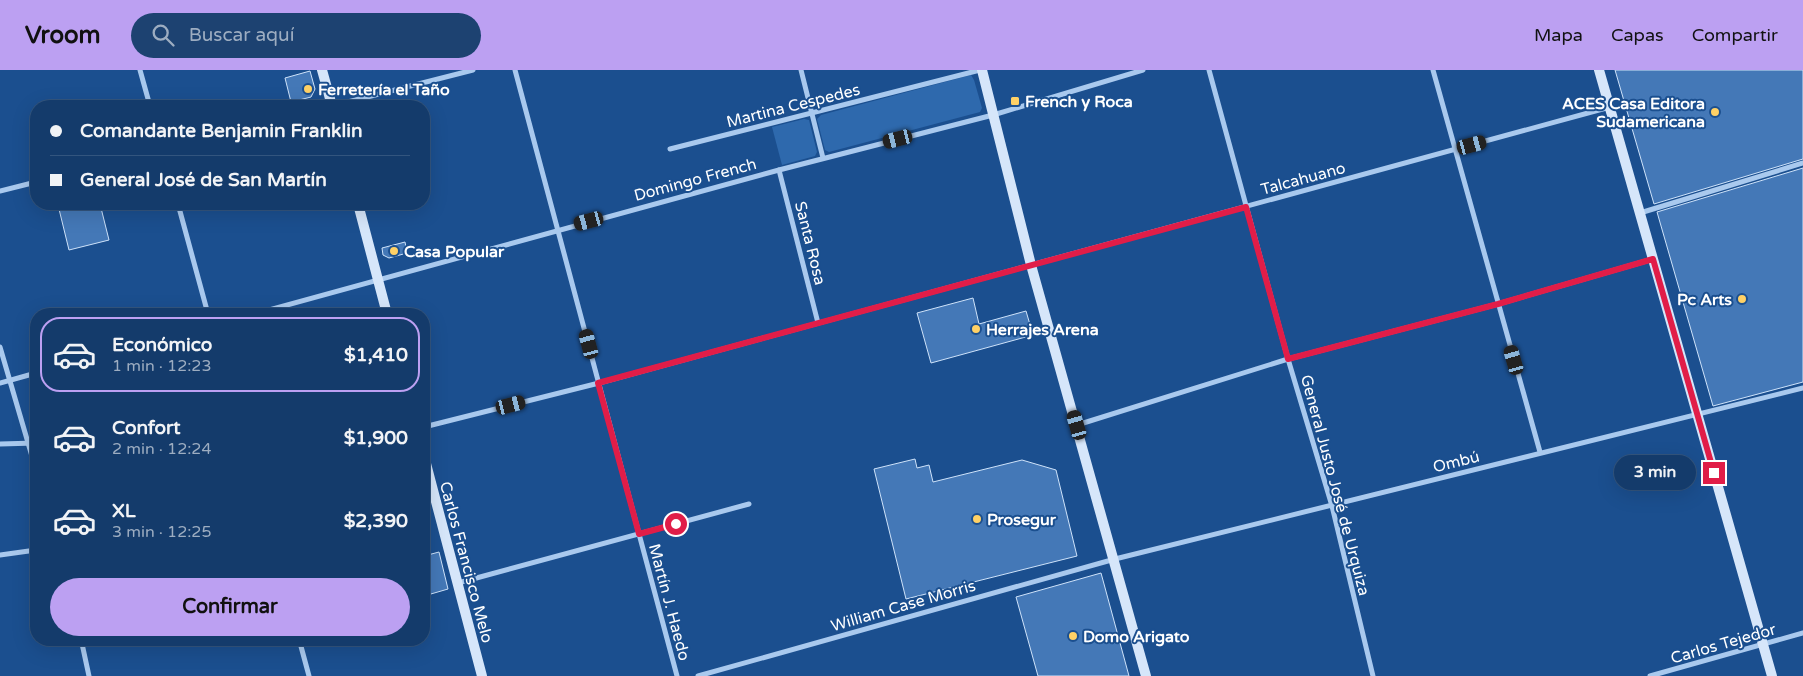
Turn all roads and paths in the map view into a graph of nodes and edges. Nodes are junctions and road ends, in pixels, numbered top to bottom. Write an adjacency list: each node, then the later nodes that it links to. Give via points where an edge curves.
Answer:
1 (140, 70): 11 (street)
2 (322, 70): 12 (street)
3 (473, 70): 13 (street)
4 (515, 70): 28 (street, Martín J. Haedo)
5 (802, 70): 15 (street)
6 (981, 70): 15 (street, Martina Cespedes); 16 (street)
7 (1143, 70): 16 (street, Domingo French)
8 (1209, 70): 24 (street, General Justo José de Urquiza)
9 (1432, 70): 18 (street)
10 (1599, 70): 14 (street)
11 (148, 100)
12 (330, 100)
13 (356, 100)
14 (1610, 108): 18 (street, Talcahuano); 27 (street)
15 (812, 114): 17 (street, Martina Cespedes); 19 (street)
16 (993, 115): 19 (street, Domingo French); 30 (street)
17 (670, 149)
18 (1455, 150): 24 (street, Talcahuano); 32 (street)
19 (823, 158): 21 (street, Domingo French)
20 (1803, 163): 27 (street)
21 (779, 170): 28 (street, Domingo French); 36 (street, Santa Rosa)
22 (30, 184): 23 (street)
23 (0, 191)
24 (1246, 207): 30 (street, Talcahuano); 38 (street, General Justo José de Urquiza)
25 (180, 210): 33 (street)
26 (360, 210): 31 (street)
27 (1640, 213): 29 (street)
28 (559, 229): 31 (street, Domingo French); 42 (street, Martín J. Haedo)
29 (1653, 259): 32 (street); 44 (street)
30 (1031, 265): 36 (street, Talcahuano); 46 (street)
31 (378, 278): 34 (street, Domingo French); 35 (street)
32 (1498, 304): 38 (street); 50 (street)
33 (206, 308)
34 (275, 308)
35 (386, 308)
36 (818, 323): 42 (street, Talcahuano)
37 (0, 347): 40 (street)
38 (1288, 359): 46 (street); 53 (street, General Justo José de Urquiza)
39 (30, 375): 40 (street)
40 (10, 380): 41 (street); 47 (street)
41 (0, 383)
42 (598, 383): 45 (street, Talcahuano); 54 (street, Martín J. Haedo)
43 (1803, 388): 44 (street, Ombú)
44 (1698, 416): 50 (street, Ombú); 60 (street)
45 (430, 425)
46 (1077, 425): 57 (street)
47 (28, 443): 48 (street); 49 (street)
48 (0, 444)
49 (30, 450)
50 (1540, 452): 53 (street, Ombú)
51 (430, 478): 58 (street, Carlos Francisco Melo)
52 (749, 504): 54 (street)
53 (1332, 506): 57 (street, Ombú); 69 (street, General Justo José de Urquiza)
54 (639, 534): 58 (street); 66 (street, Martín J. Haedo)
55 (30, 551): 56 (street)
56 (0, 555)
57 (1115, 559): 67 (street, William Case Morris); 68 (street)
58 (458, 583): 65 (street, Carlos Francisco Melo)
59 (1803, 633): 60 (street, Carlos Tejedor)
60 (1763, 645): 70 (street, Carlos Tejedor); 71 (street)
61 (83, 646): 63 (street)
62 (301, 646): 64 (street)
63 (89, 676)
64 (309, 676)
65 (482, 676)
66 (677, 676)
67 (698, 676)
68 (1146, 676)
69 (1374, 676)
70 (1650, 676)
71 (1772, 676)

